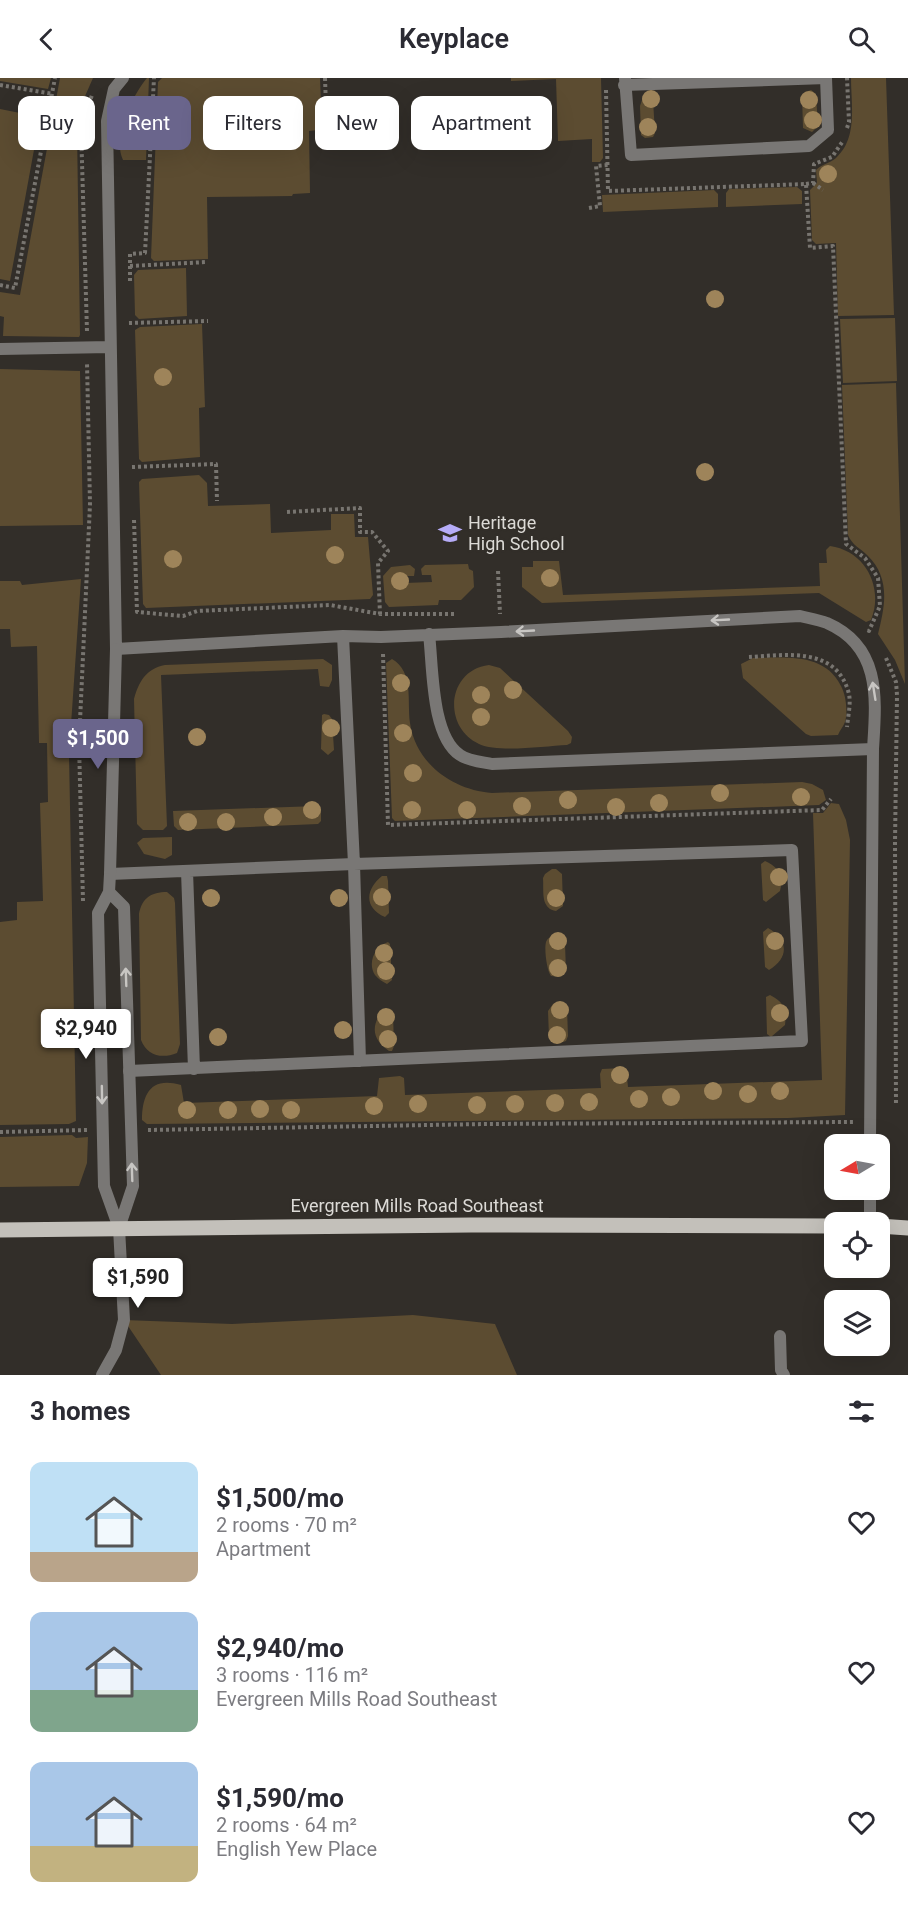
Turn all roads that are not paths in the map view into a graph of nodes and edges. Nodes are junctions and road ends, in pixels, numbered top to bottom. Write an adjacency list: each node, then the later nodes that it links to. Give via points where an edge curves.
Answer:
1 (123, 78): 4 (street, via 114,89 106,121)
2 (826, 78): 3 (street); 3 (street, via 828,130 809,146 631,155)
3 (625, 81)
4 (110, 348): 5 (street); 8 (street)
5 (0, 349)
6 (429, 634): 7 (street); 9 (street, via 438,717 445,739 461,756 492,764); 9 (street, one-way to 6, via 876,697 869,666 858,645 827,624 800,616)
7 (343, 636): 8 (street); 10 (street)
8 (116, 649): 12 (street)
9 (873, 749): 17 (street)
10 (354, 864): 11 (street); 14 (street); 14 (street, via 792,850 801,1041)
11 (188, 871): 12 (street); 15 (street)
12 (110, 874): 13 (street)
13 (109, 892): 16 (street, one-way to 13, via 124,907); 20 (street, one-way to 20, via 98,913 104,1186)
14 (360, 1061): 15 (street)
15 (194, 1069): 16 (street)
16 (129, 1071): 20 (street, one-way to 16, via 133,1186)
17 (870, 1134)
18 (824, 1226): 20 (main road, Evergreen Mills Road Southeast)
19 (890, 1227): 21 (main road)
20 (119, 1228): 22 (main road, Evergreen Mills Road Southeast); 24 (street, via 124,1320 116,1350)
21 (908, 1228)
22 (0, 1230)
23 (780, 1336): 25 (street)
24 (102, 1375)
25 (784, 1375)

